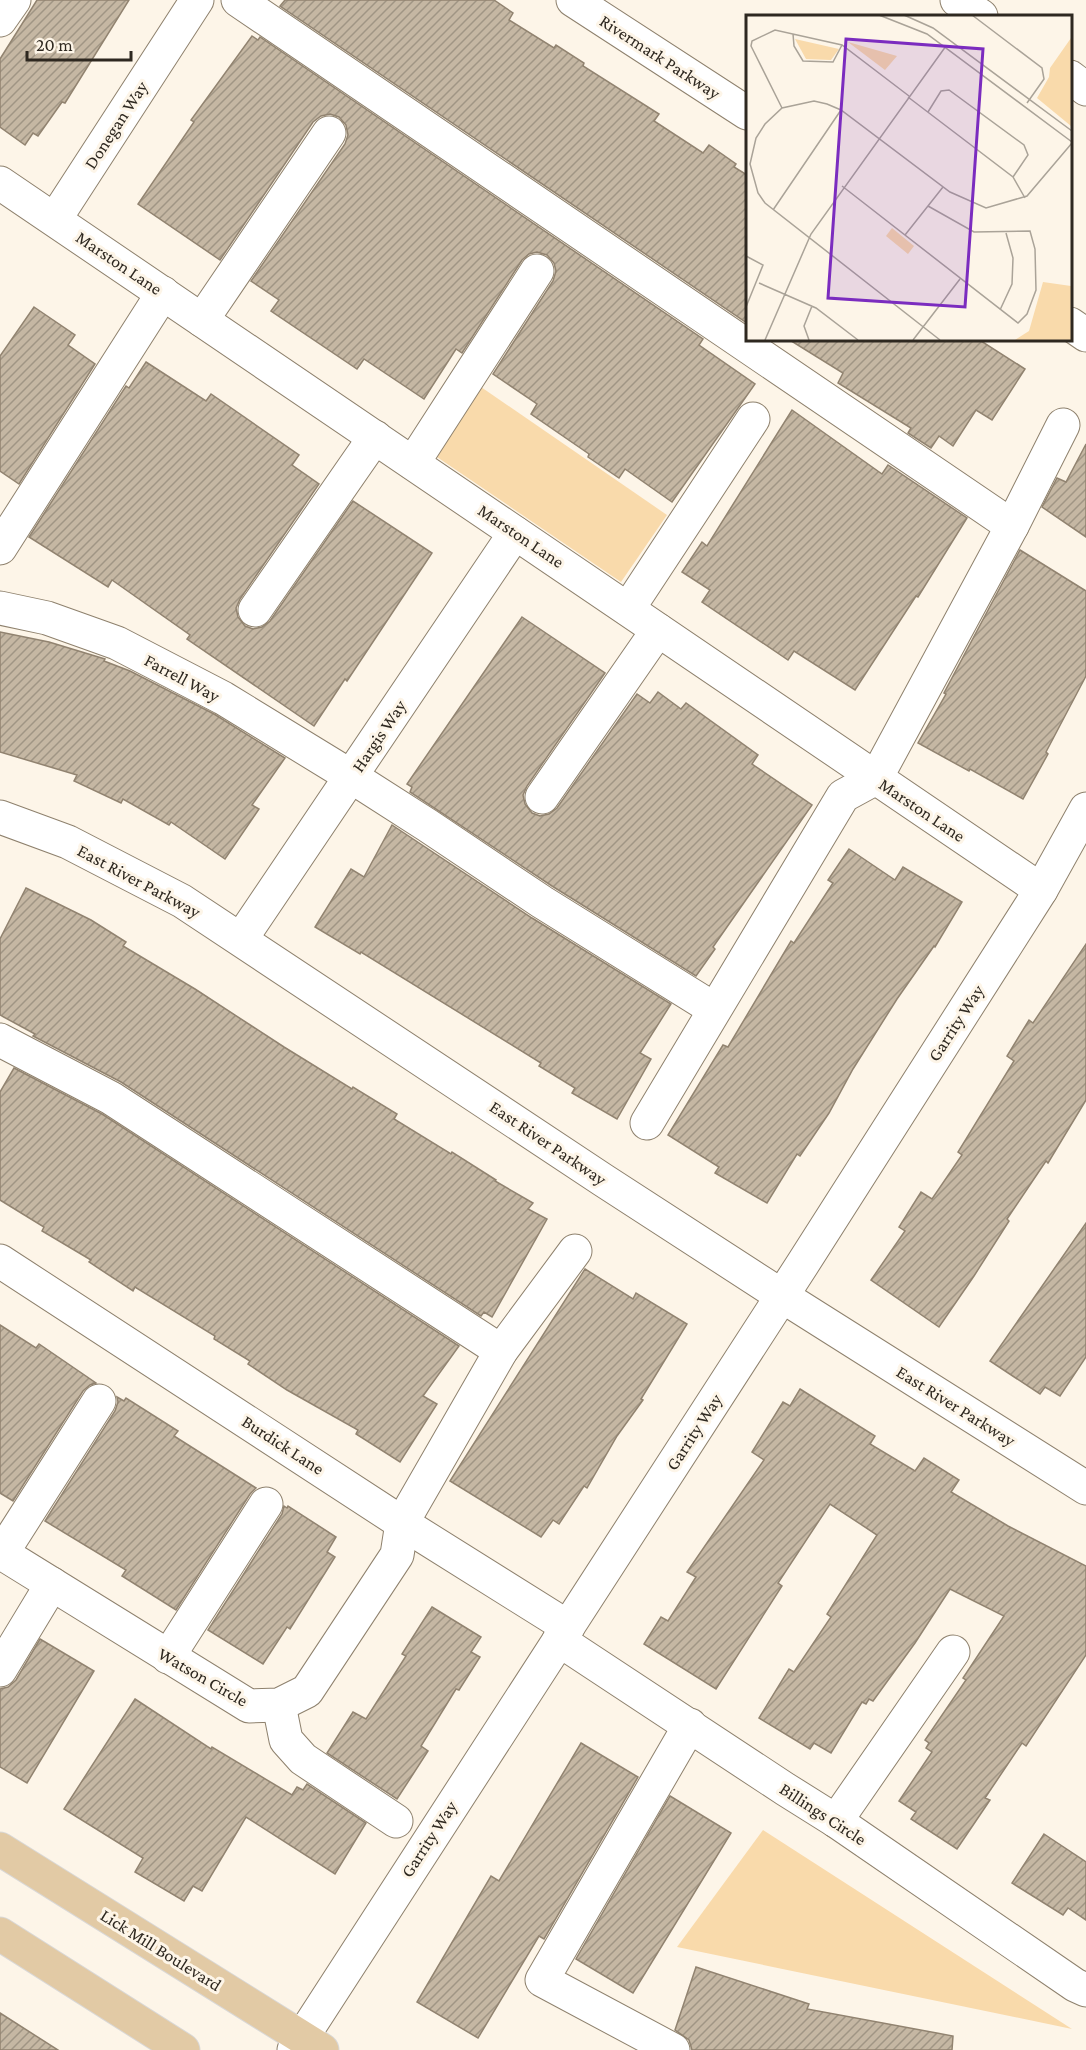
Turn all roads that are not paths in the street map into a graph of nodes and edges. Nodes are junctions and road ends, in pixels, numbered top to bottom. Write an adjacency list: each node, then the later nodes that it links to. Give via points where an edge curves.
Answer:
1 (14, 0): 7 (street)
2 (197, 0): 13 (street, Donegan Way)
3 (238, 0): 23 (street)
4 (573, 0): 10 (street, Rivermark Parkway)
5 (957, 0): 6 (street)
6 (980, 15)
7 (0, 20)
8 (1071, 78): 9 (street)
9 (1086, 89)
10 (746, 112)
11 (329, 133): 16 (street)
12 (0, 183): 13 (street, Marston Lane)
13 (55, 219): 15 (street, Marston Lane)
14 (537, 271): 22 (street)
15 (163, 293): 16 (street, Marston Lane); 25 (street)
16 (202, 320): 21 (street, Marston Lane)
17 (1071, 325): 18 (street)
18 (1086, 335)
19 (753, 419): 27 (street)
20 (1062, 425): 23 (street)
21 (375, 437): 22 (street, Marston Lane); 28 (street)
22 (413, 463): 24 (street, Marston Lane)
23 (1012, 526): 31 (street)
24 (516, 533): 27 (street, Marston Lane); 30 (street, Hargis Way)
25 (0, 548)
26 (0, 608): 30 (street, Farrell Way, via 46,618 117,643 223,698)
27 (628, 609): 29 (street, Marston Lane)
28 (255, 610)
29 (658, 630): 31 (street, Marston Lane); 32 (street)
30 (352, 777): 36 (street, Hargis Way); 37 (street, Farrell Way)
31 (876, 778): 35 (street, Marston Lane); 37 (street, via 843,796)
32 (542, 797)
33 (1086, 809): 35 (street, Garrity Way)
34 (0, 818): 36 (street, East River Parkway, via 68,843 182,901)
35 (1041, 890): 42 (street, Garrity Way)
36 (241, 939): 42 (street, East River Parkway)
37 (714, 1009): 39 (street)
38 (0, 1041): 43 (street, via 111,1098)
39 (647, 1123)
40 (575, 1251): 43 (street)
41 (0, 1261): 47 (street, Burdick Lane)
42 (782, 1296): 45 (street, East River Parkway); 50 (street, Garrity Way)
43 (501, 1351): 47 (street)
44 (99, 1401): 48 (street)
45 (1086, 1488)
46 (266, 1504): 52 (street)
47 (402, 1523): 50 (street, Burdick Lane); 54 (street, Watson Circle, via 397,1555 307,1691)
48 (1, 1552): 49 (street, Watson Circle)
49 (52, 1584): 52 (street, Watson Circle); 53 (street)
50 (563, 1633): 55 (street, Billings Circle); 61 (street, Garrity Way)
51 (953, 1652): 57 (street)
52 (168, 1657): 54 (street, Watson Circle, via 249,1706)
53 (0, 1670)
54 (279, 1705): 56 (street, via 286,1740 303,1759)
55 (690, 1725): 57 (street, Billings Circle); 63 (street, via 542,1980)
56 (396, 1821)
57 (836, 1821): 60 (street, Billings Circle)
58 (0, 1849): 61 (main road, Lick Mill Boulevard)
59 (0, 1934): 62 (main road)
60 (1086, 1990)
61 (306, 2046)
62 (183, 2050)
63 (673, 2050)

